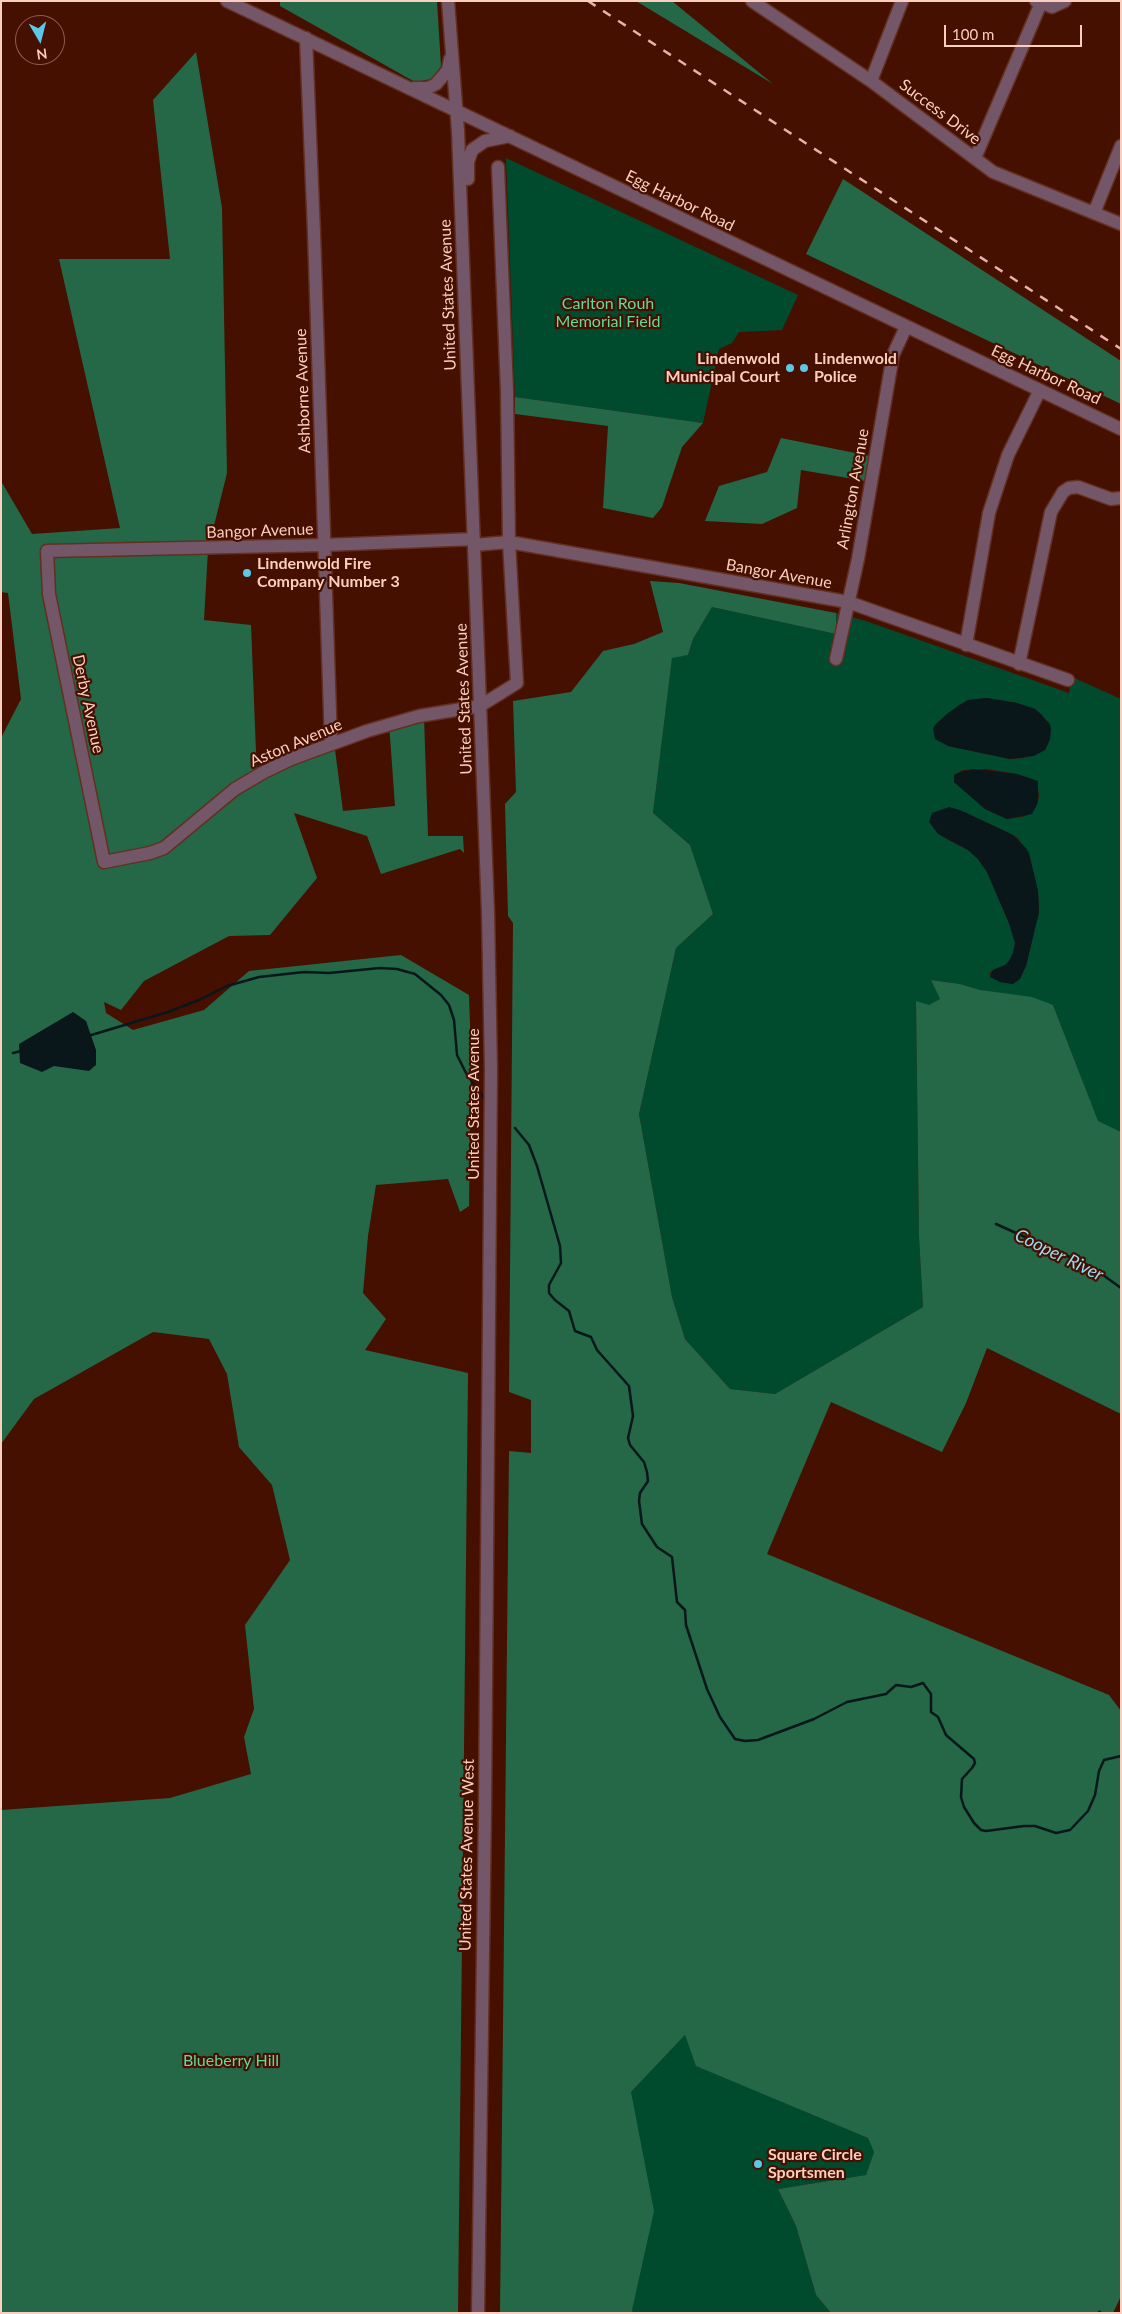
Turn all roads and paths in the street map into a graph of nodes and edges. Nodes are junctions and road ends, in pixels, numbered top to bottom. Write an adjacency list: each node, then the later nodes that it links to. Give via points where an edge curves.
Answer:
1 (227, 1): 7 (street, Egg Harbor Road)
2 (448, 1): 8 (street, United States Avenue)
3 (752, 1): 9 (street, Success Drive)
4 (902, 1): 9 (street)
5 (1066, 1): 6 (street)
6 (1043, 4): 14 (street)
7 (306, 38): 10 (street, Egg Harbor Road); 25 (street, Ashborne Avenue)
8 (452, 52): 10 (street, via 448,70 442,79 428,88); 11 (street, United States Avenue)
9 (871, 81): 14 (street, Success Drive)
10 (411, 88): 11 (street, Egg Harbor Road)
11 (457, 110): 12 (street, Egg Harbor Road); 17 (street, United States Avenue)
12 (510, 136): 17 (street, via 485,141 472,150 468,162 468,197); 19 (street, Egg Harbor Road)
13 (1121, 146): 16 (street)
14 (976, 158): 16 (street, Success Drive, via 993,172)
15 (498, 167): 24 (street)
16 (1094, 213): 18 (street, Success Drive)
17 (461, 215): 23 (street, United States Avenue)
18 (1121, 224)
19 (906, 327): 20 (street, Egg Harbor Road); 27 (street, Arlington Avenue, via 893,355)
20 (1040, 390): 21 (street, Egg Harbor Road); 28 (street, via 1008,455 989,513)
21 (1121, 428)
22 (1121, 498): 30 (street, via 1110,499 1078,487 1063,492 1051,512)
23 (474, 542): 24 (street, Bangor Avenue); 25 (street, Bangor Avenue); 32 (street, United States Avenue)
24 (509, 542): 27 (street, Bangor Avenue); 32 (street, Aston Avenue, via 517,683)
25 (325, 545): 26 (street, Bangor Avenue); 33 (street, Ashborne Avenue)
26 (47, 552): 34 (street, Derby Avenue, via 48,594)
27 (848, 602): 28 (street, Bangor Avenue); 29 (street, Arlington Avenue)
28 (966, 645): 30 (street, Bangor Avenue)
29 (836, 659)
30 (1020, 664): 31 (street, Bangor Avenue)
31 (1068, 680)
32 (480, 706): 33 (street, Aston Avenue, via 419,716); 35 (street, United States Avenue, via 491,1070)
33 (331, 743): 34 (street, Aston Avenue, via 242,785 164,848)
34 (104, 862)
35 (488, 1397): 36 (street, United States Avenue West)
36 (478, 2313)

